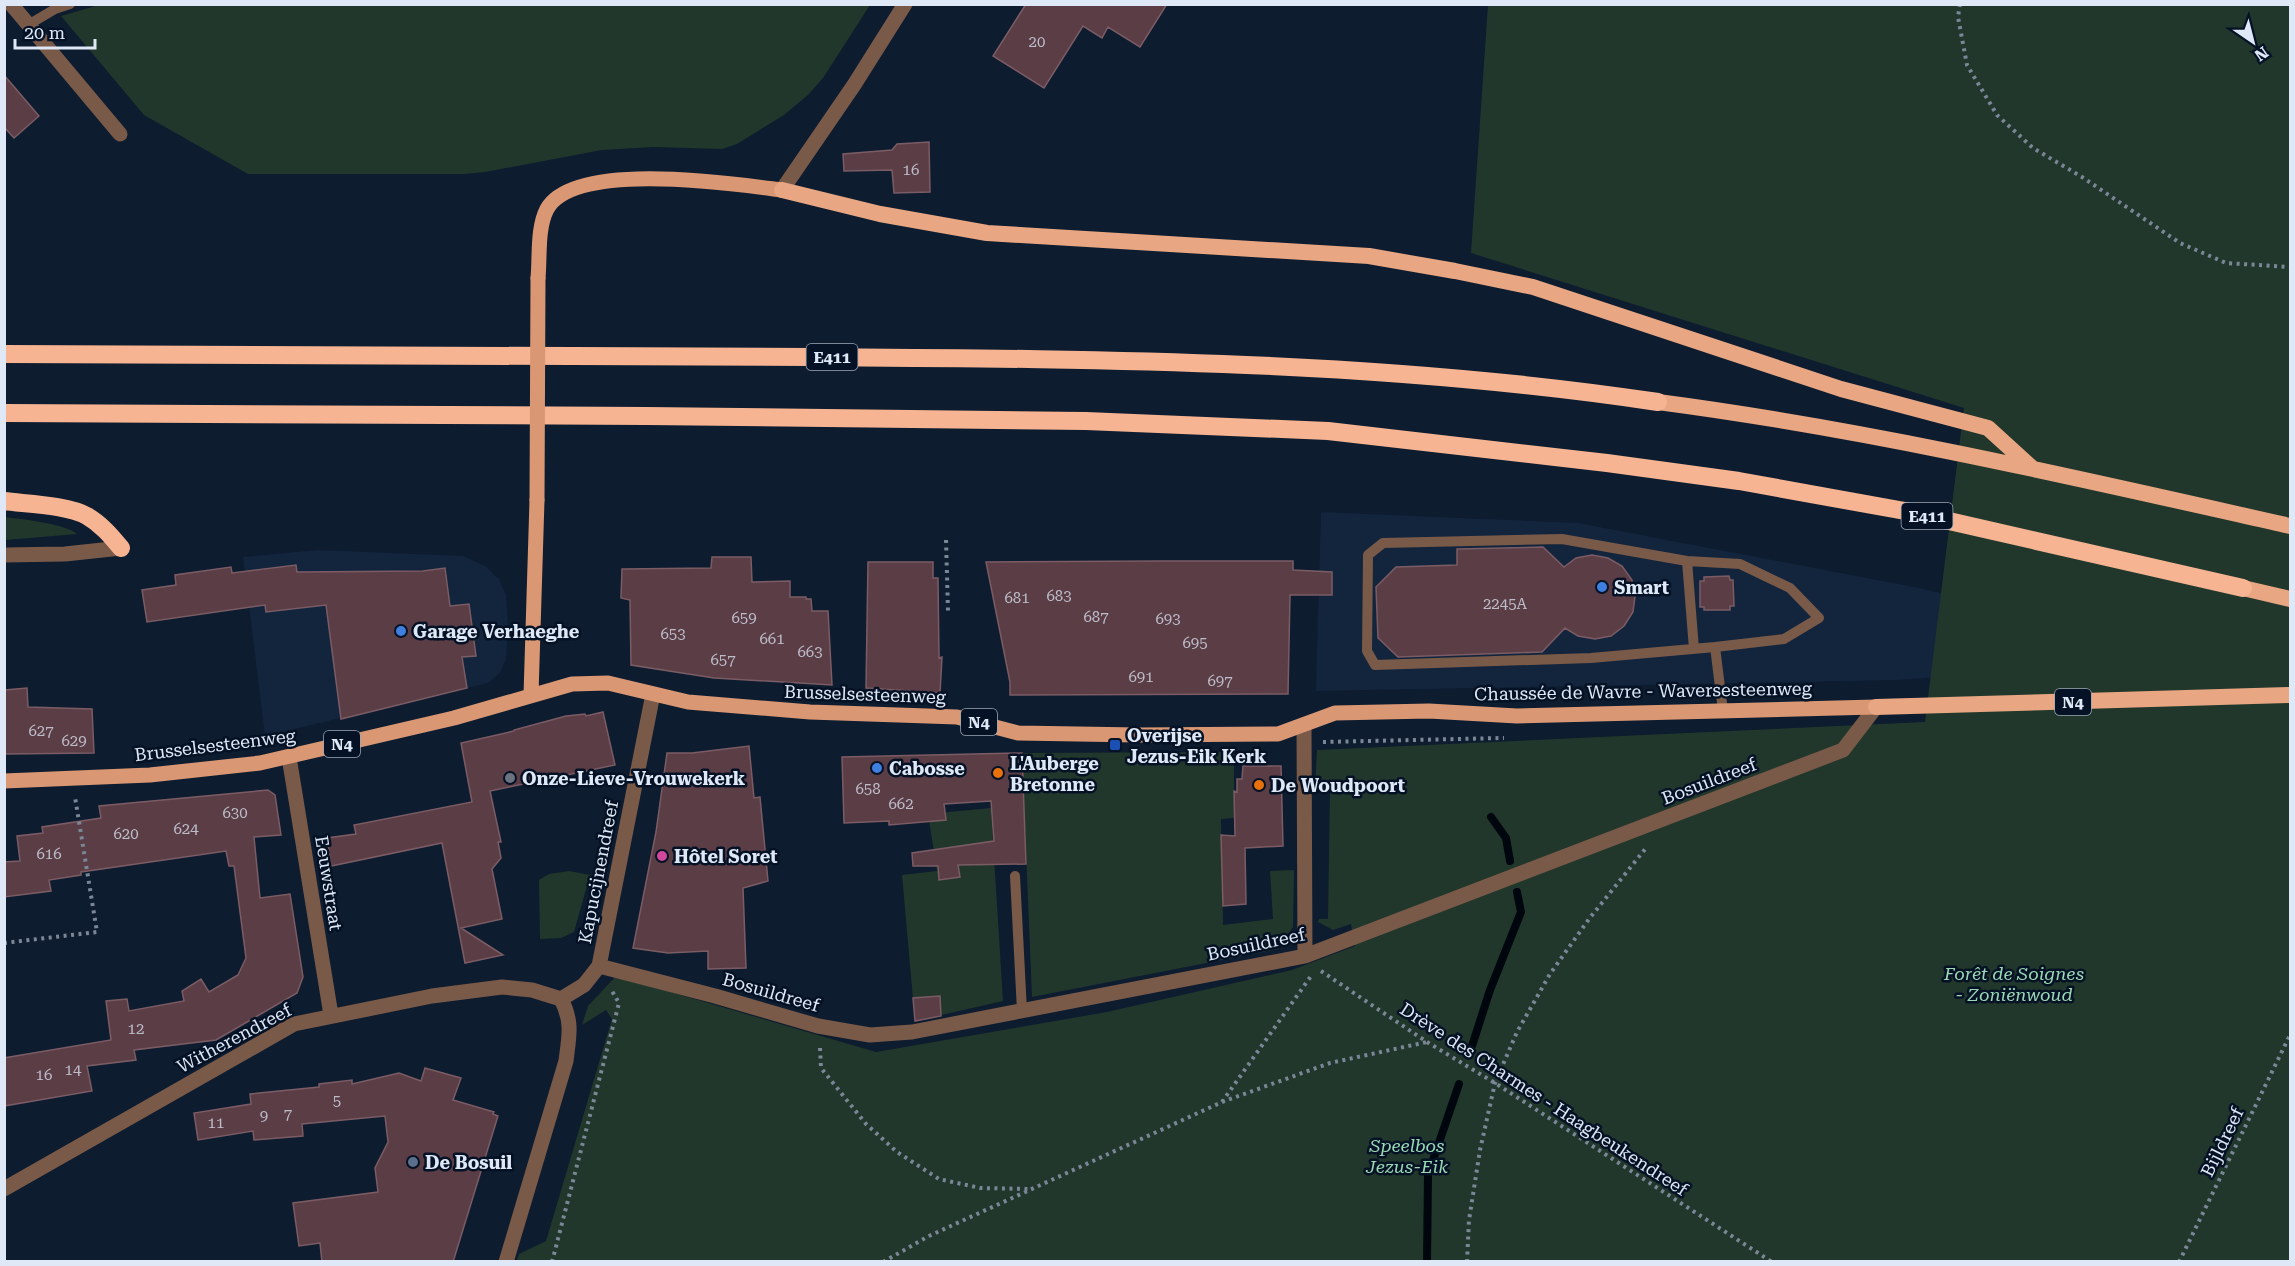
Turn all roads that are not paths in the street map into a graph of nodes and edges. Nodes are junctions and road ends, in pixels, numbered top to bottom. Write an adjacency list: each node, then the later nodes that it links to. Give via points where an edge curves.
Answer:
1 (11, 4): 4 (street)
2 (70, 4): 4 (lane)
3 (905, 4): 6 (street)
4 (28, 25): 5 (street)
5 (120, 134)
6 (782, 190): 10 (highway, via 880,214 987,233 1369,256 1533,287 1841,389 1988,428); 22 (main road, bridge, via 721,182 606,181 578,187 548,208 539,271)
7 (4, 354): 8 (highway, E411, via 1080,358 1330,367 1584,391)
8 (1658, 402): 10 (highway, E411, via 1756,414)
9 (4, 413): 16 (highway, E411, via 1086,421 1329,431 1739,481 1905,511)
10 (2032, 468): 12 (highway, E411)
11 (4, 501): 13 (highway, via 86,515)
12 (2290, 526)
13 (122, 548): 14 (street)
14 (4, 555)
15 (1687, 561): 18 (lane, via 1740,564 1790,588 1819,618 1784,639); 19 (lane); 19 (lane, via 1562,539 1383,543 1368,555 1367,651 1375,666 1591,658)
16 (2243, 588): 17 (highway, E411)
17 (2290, 599)
18 (1715, 647): 19 (lane); 24 (lane)
19 (1694, 649)
20 (653, 694): 22 (main road, Brusselsesteenweg / N4, via 608,683 572,684); 25 (main road, Brusselsesteenweg / N4, via 688,702 810,712 957,717 1018,733 1278,734); 30 (street, Kapucijnendreef)
21 (2290, 695): 23 (highway, N4)
22 (531, 696): 26 (main road, Brusselsesteenweg / N4)
23 (1876, 707): 24 (main road, Chaussée de Wavre - Waversesteenweg / N4); 29 (street, Bosuildreef, via 1843,750)
24 (1723, 711): 25 (main road, Chaussée de Wavre - Waversesteenweg / N4, via 1516,716 1429,711 1335,713)
25 (1305, 724): 29 (street)
26 (289, 757): 27 (main road, Brusselsesteenweg / N4, via 184,772); 33 (street, Eeuwstraat)
27 (4, 781)
28 (1014, 876): 32 (lane)
29 (1305, 956): 32 (street, Bosuildreef)
30 (599, 966): 31 (street, via 584,985); 32 (street, Bosuildreef, via 818,1026 870,1035 912,1032)
31 (561, 999): 33 (street, Witherendreef, via 532,990 502,987); 35 (street, via 569,1014 566,1061)
32 (1022, 1011)
33 (331, 1016): 34 (street, Witherendreef, via 294,1024)
34 (4, 1189)
35 (506, 1262)

